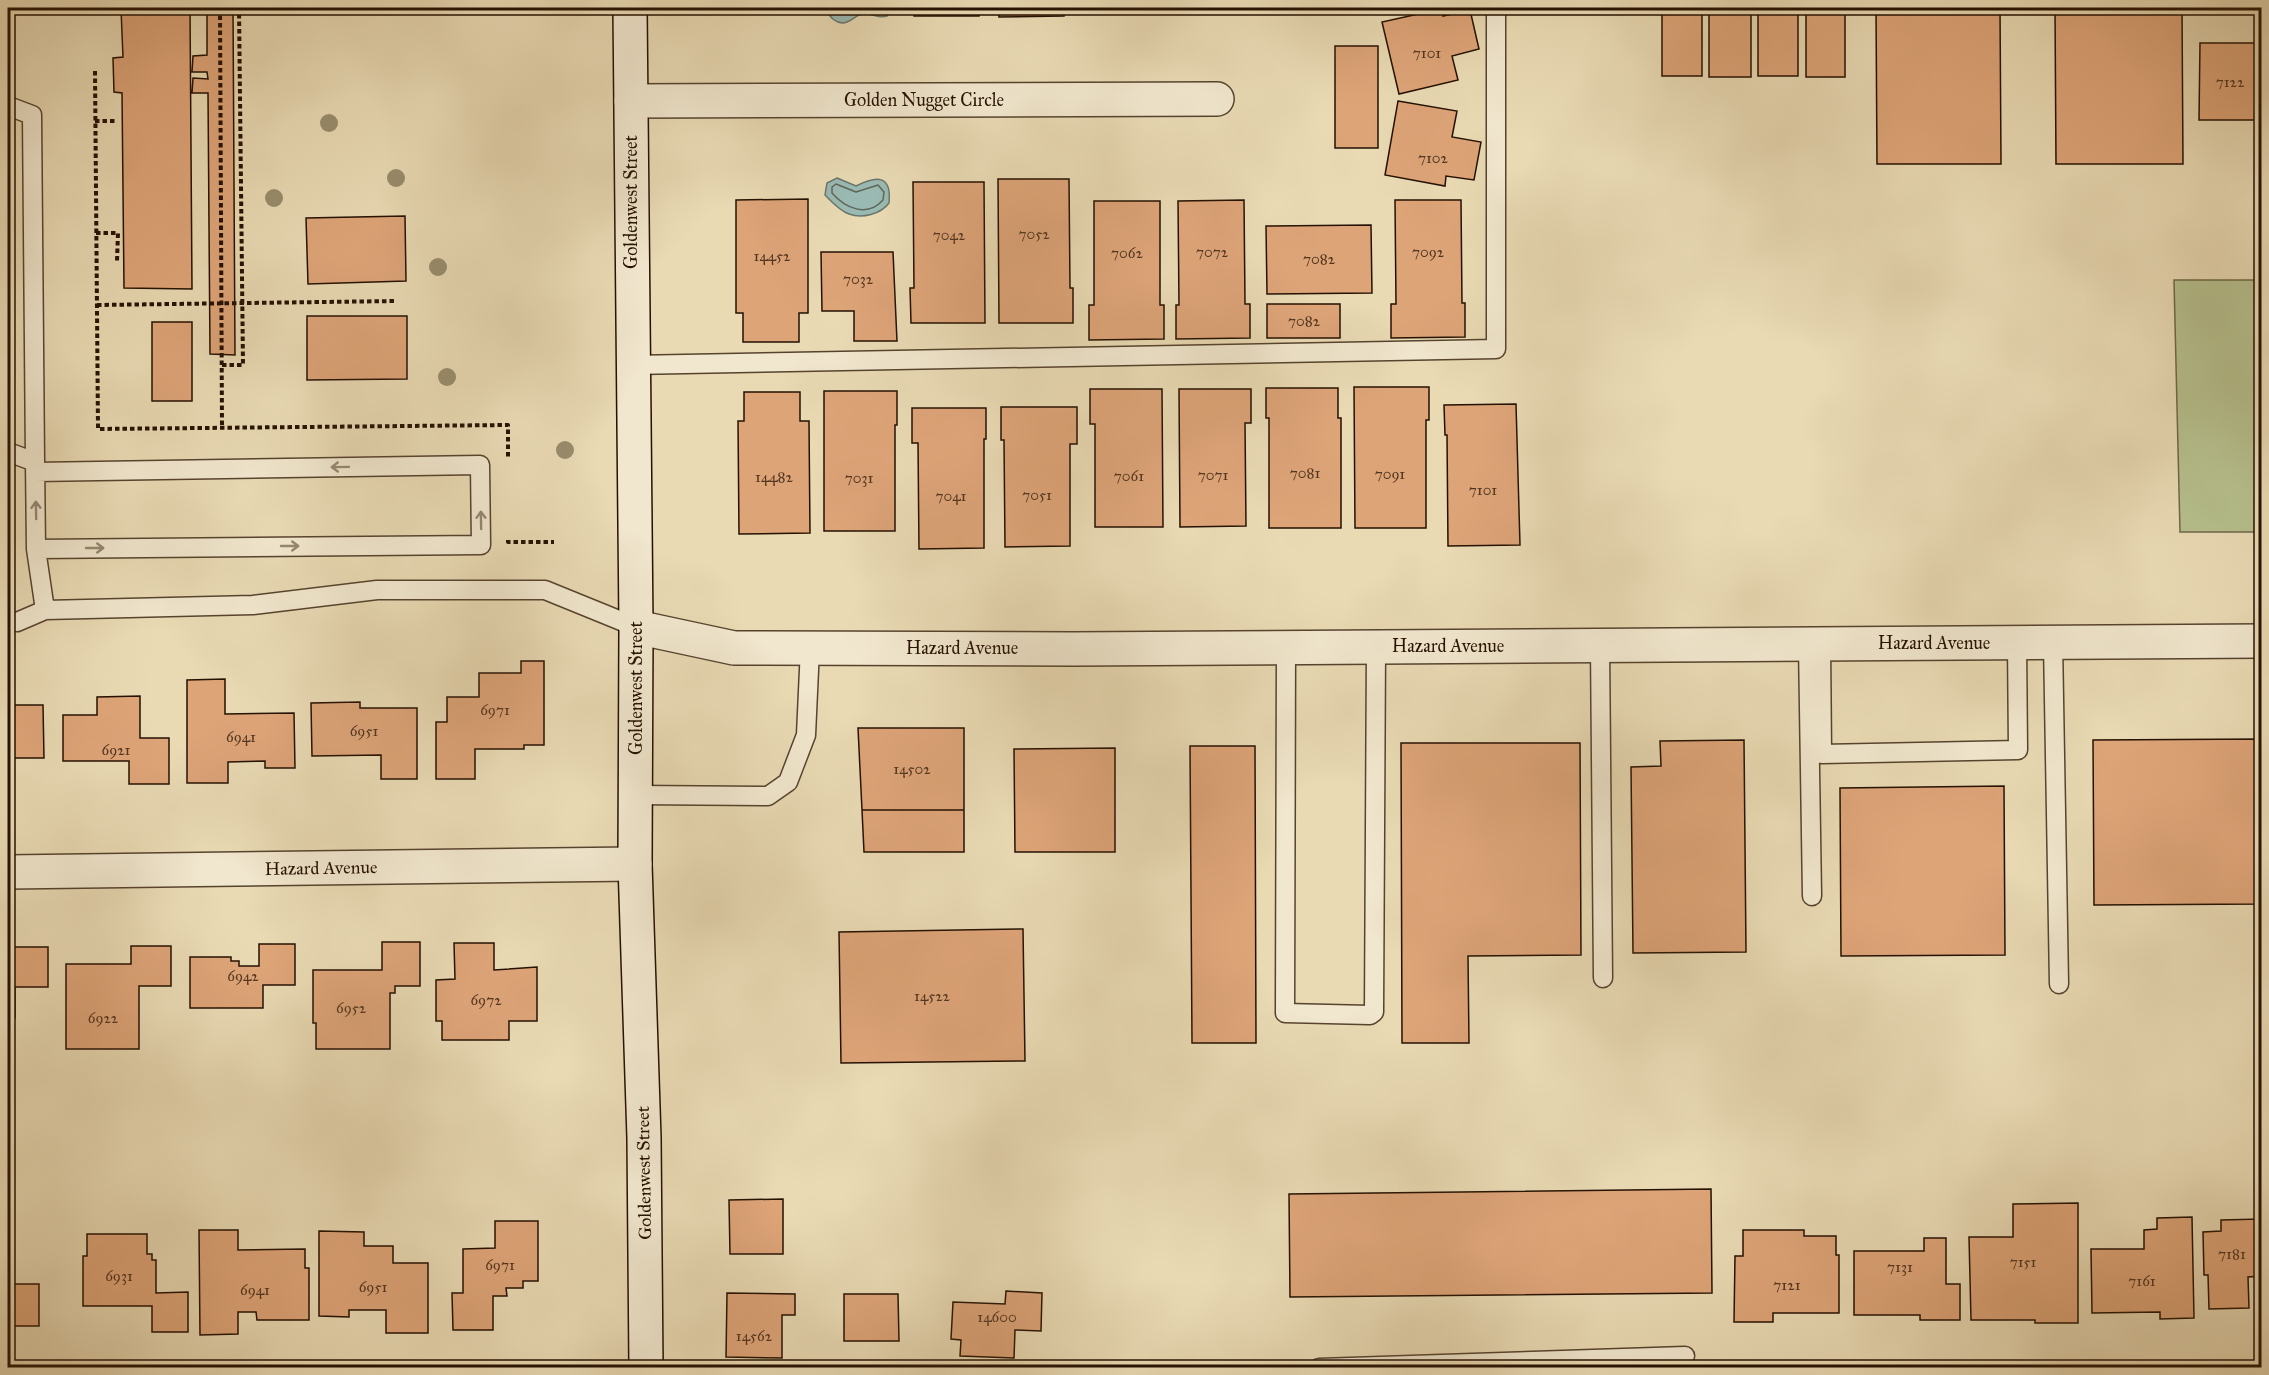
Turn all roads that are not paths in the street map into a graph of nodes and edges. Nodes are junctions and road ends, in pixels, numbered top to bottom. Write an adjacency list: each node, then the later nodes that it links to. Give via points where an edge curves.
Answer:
1 (630, 8): 4 (street, Goldenwest Street)
2 (1496, 8): 6 (lane, via 1496,349)
3 (1217, 99): 4 (street, Golden Nugget Circle)
4 (631, 101): 6 (street, Goldenwest Street)
5 (8, 106): 8 (lane, via 32,115)
6 (632, 365): 12 (street, Goldenwest Street)
7 (8, 452): 8 (lane)
8 (35, 467): 9 (lane, one-way to 8); 9 (lane, one-way to 8, via 481,545 481,534 480,465)
9 (36, 549): 10 (lane)
10 (45, 610): 11 (lane); 12 (lane, via 253,605 377,590 544,590)
11 (8, 622)
12 (636, 627): 20 (street, Hazard Avenue, via 734,648); 21 (street, Goldenwest Street)
13 (2262, 641): 14 (street, Hazard Avenue)
14 (2053, 642): 15 (street, Hazard Avenue); 26 (lane)
15 (2017, 643): 16 (street, Hazard Avenue); 16 (lane, via 2018,750 1822,754)
16 (1814, 644): 17 (street, Hazard Avenue); 24 (lane)
17 (1600, 645): 19 (street, Hazard Avenue); 25 (lane)
18 (1286, 646): 19 (street, Hazard Avenue); 19 (lane, via 1285,1013 1370,1015 1374,1012); 20 (street, Hazard Avenue)
19 (1376, 647)
20 (810, 648): 21 (lane, via 806,735 788,782 768,796)
21 (636, 795): 22 (street, Goldenwest Street)
22 (635, 864): 23 (street, Hazard Avenue); 28 (street, Goldenwest Street, via 644,1138)
23 (8, 872)
24 (1812, 896)
25 (1603, 978)
26 (2059, 984)
27 (1685, 1356): 29 (lane)
28 (646, 1368)
29 (1319, 1368)

